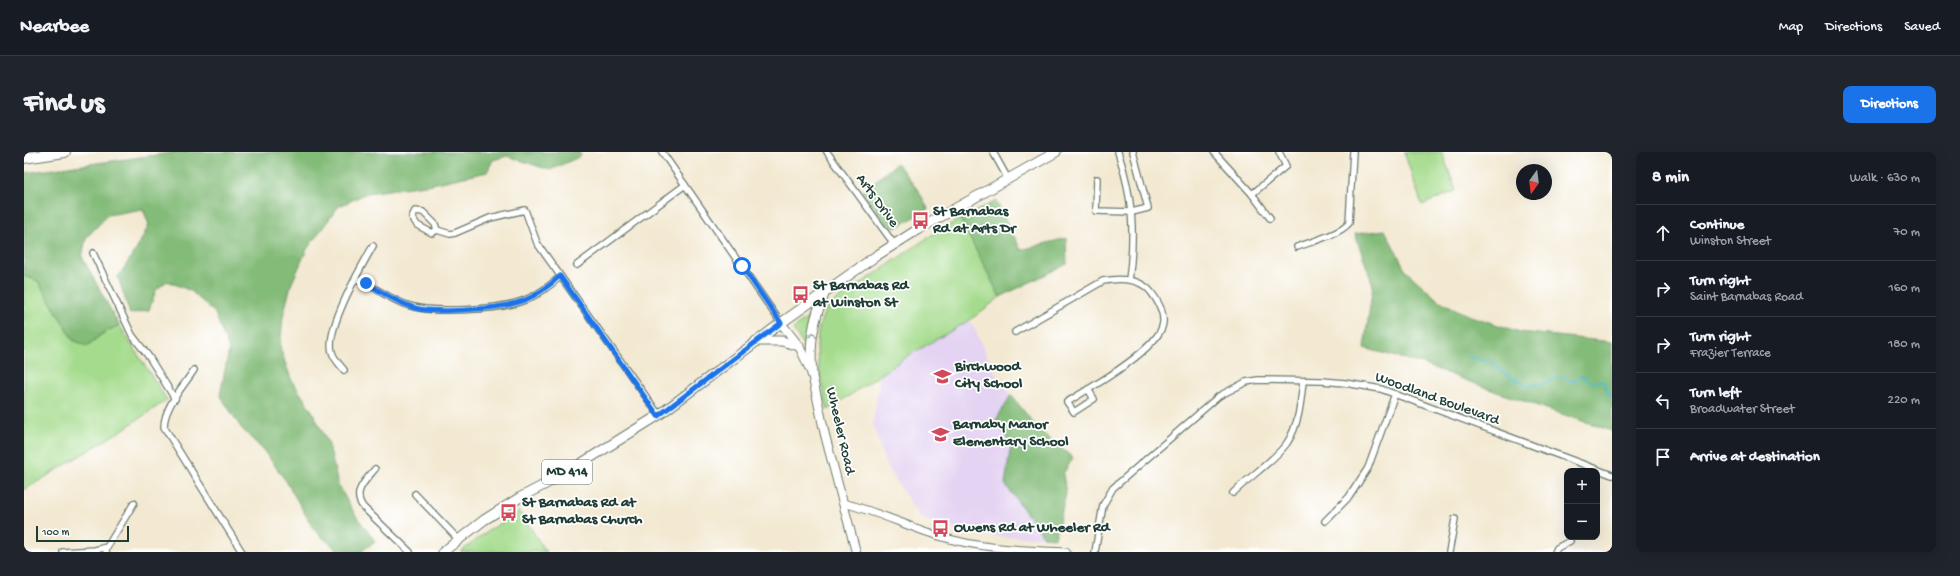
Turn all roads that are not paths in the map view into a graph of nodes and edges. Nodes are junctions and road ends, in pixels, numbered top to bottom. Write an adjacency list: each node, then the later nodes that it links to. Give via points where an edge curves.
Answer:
1 (64, 152): 11 (highway)
2 (662, 152): 14 (street)
3 (827, 152): 19 (street, Arts Drive)
4 (993, 152): 13 (street)
5 (1056, 152): 13 (main road, MD 414)
6 (1118, 152): 16 (street)
7 (1133, 152): 16 (street, via 1148,208)
8 (1214, 152): 15 (street)
9 (1279, 152): 15 (street, via 1286,166)
10 (1353, 152): 21 (street, via 1349,223 1338,231)
11 (24, 158)
12 (1097, 179): 16 (street, via 1096,211)
13 (1008, 180): 19 (main road, MD 414)
14 (685, 185): 23 (street); 28 (street)
15 (1252, 194): 17 (street)
16 (1132, 212): 26 (street, via 1133,248)
17 (1270, 218)
18 (437, 230): 18 (street, via 435,224 423,212 418,210 412,214 414,222 421,227 432,232); 24 (street, via 455,233 490,218 525,210 537,243)
19 (894, 244): 27 (main road, MD 414)
20 (373, 246): 25 (street)
21 (1298, 247)
22 (93, 253): 38 (street, via 132,335)
23 (578, 265)
24 (560, 276): 25 (street, via 537,294 517,303 435,311 406,305); 39 (street)
25 (356, 279): 33 (street, via 338,314 332,333 332,353)
26 (1129, 280): 29 (street, via 1103,281); 36 (street, via 1141,284 1153,295 1162,311 1161,329 1138,355)
27 (825, 291): 28 (main road, MD 414); 34 (main road, one-way to 27, via 811,350 815,316)
28 (781, 323): 30 (main road, MD 414); 31 (main road, Wheeler Road)
29 (1015, 332)
30 (756, 341): 31 (main road, via 782,341); 39 (main road, MD 414)
31 (799, 346): 34 (main road, Wheeler Road)
32 (194, 370): 38 (street)
33 (344, 370)
34 (812, 374): 45 (main road, Wheeler Road)
35 (1303, 381): 37 (street, Woodland Boulevard, via 1360,385); 42 (street, via 1296,422 1289,439); 57 (street, Woodland Boulevard, via 1246,382 1219,396 1113,488 1103,505)
36 (1088, 389): 36 (street, via 1067,402 1074,412 1094,399)
37 (1395, 394): 41 (street, Woodland Boulevard); 47 (street, via 1368,468)
38 (175, 399): 52 (street, via 166,415 164,427)
39 (658, 416): 48 (main road, MD 414, via 561,476 519,498)
40 (375, 469): 53 (street, via 360,487 358,501)
41 (1612, 475)
42 (1233, 493)
43 (415, 494): 48 (street)
44 (134, 503): 50 (street)
45 (843, 503): 55 (main road, Wheeler Road); 56 (street, via 966,543)
46 (1455, 519): 58 (street)
47 (1325, 522)
48 (458, 539): 54 (main road, MD 414)
49 (1570, 541): 59 (street, via 1557,548)
50 (106, 550): 51 (street)
51 (63, 552)
52 (242, 552)
53 (410, 552)
54 (443, 552)
55 (856, 552)
56 (1066, 552)
57 (1095, 552)
58 (1449, 552)
59 (1555, 552)

